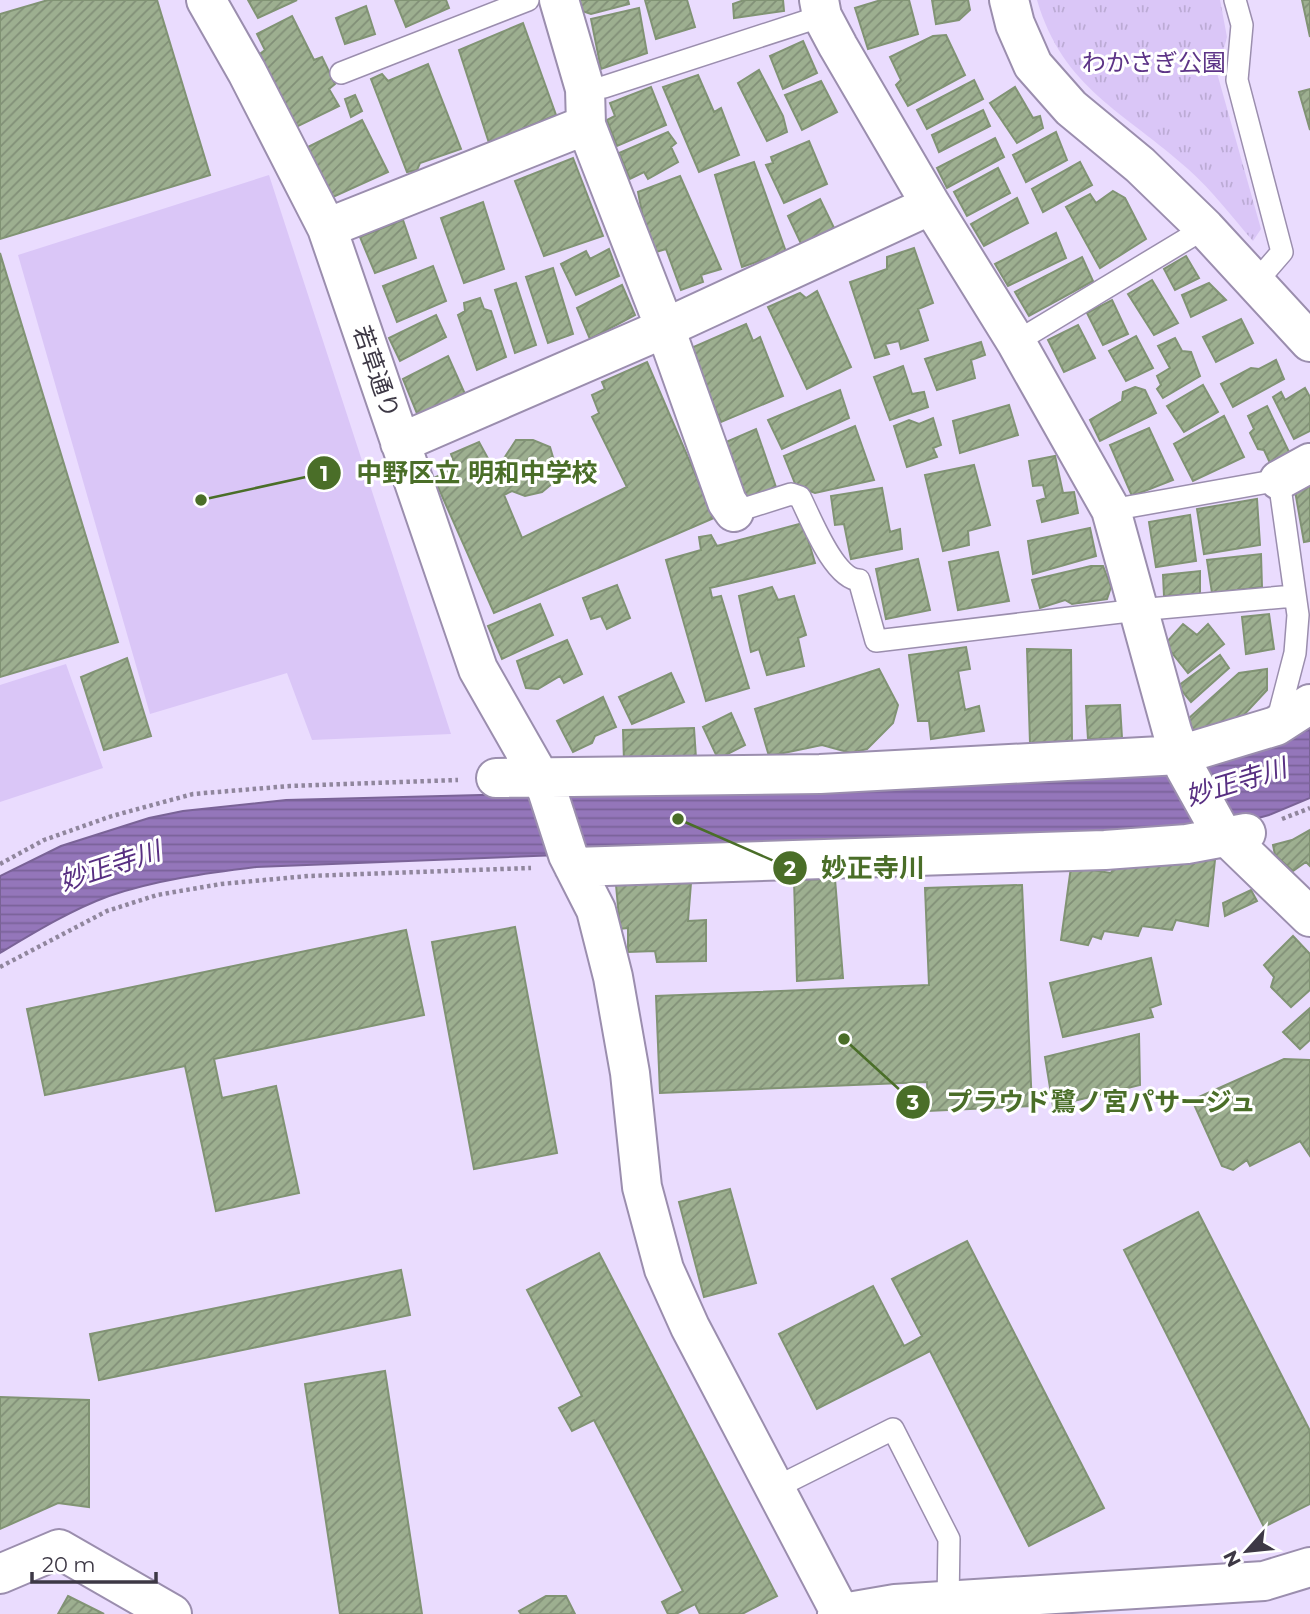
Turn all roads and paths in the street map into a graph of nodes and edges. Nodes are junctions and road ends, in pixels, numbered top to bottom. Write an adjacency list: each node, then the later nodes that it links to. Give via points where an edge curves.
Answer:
1 (206, 0): 10 (street, 若草通り)
2 (528, 0): 7 (lane)
3 (559, 0): 8 (street)
4 (1009, 0): 11 (street, via 1033,65 1071,107)
5 (1235, 0): 12 (lane, via 1242,25 1237,80 1282,252)
6 (821, 8): 8 (lane, via 604,87); 9 (street)
7 (341, 73)
8 (585, 107): 10 (street); 13 (street)
9 (931, 205): 13 (street); 14 (street)
10 (327, 228): 16 (street, 若草通り)
11 (1205, 228): 12 (street); 14 (lane)
12 (1256, 282): 15 (street)
13 (665, 328): 16 (street); 19 (street)
14 (1016, 342): 18 (street)
15 (1310, 342)
16 (400, 443): 26 (street, 若草通り, via 478,669)
17 (1295, 472): 18 (lane); 20 (lane)
18 (1111, 510): 21 (street)
19 (734, 512): 21 (lane, via 791,494 800,497 838,569 850,580 859,580 876,641)
20 (1294, 596): 21 (lane); 23 (lane, via 1298,615 1295,653)
21 (1138, 611): 24 (street)
22 (1310, 704): 23 (street)
23 (1276, 726): 24 (street)
24 (1183, 762): 26 (street); 27 (street)
25 (496, 778): 26 (street); 29 (path, via 193,794 44,840)
26 (542, 783): 28 (street, 若草通り)
27 (1234, 833): 28 (street, via 1105,850); 30 (street)
28 (571, 861): 31 (path, via 221,884 157,895 107,911); 32 (street, 若草通り, via 596,911 613,977 630,1073 642,1187 664,1269)
29 (0, 864)
30 (1310, 917)
31 (0, 967)
32 (775, 1488): 35 (lane, via 893,1429 949,1539); 37 (street, 若草通り)
33 (1310, 1567): 35 (street, via 1264,1581)
34 (0, 1574): 36 (street, via 59,1549)
35 (948, 1602): 37 (street, via 895,1604)
36 (172, 1614)
37 (839, 1614)

